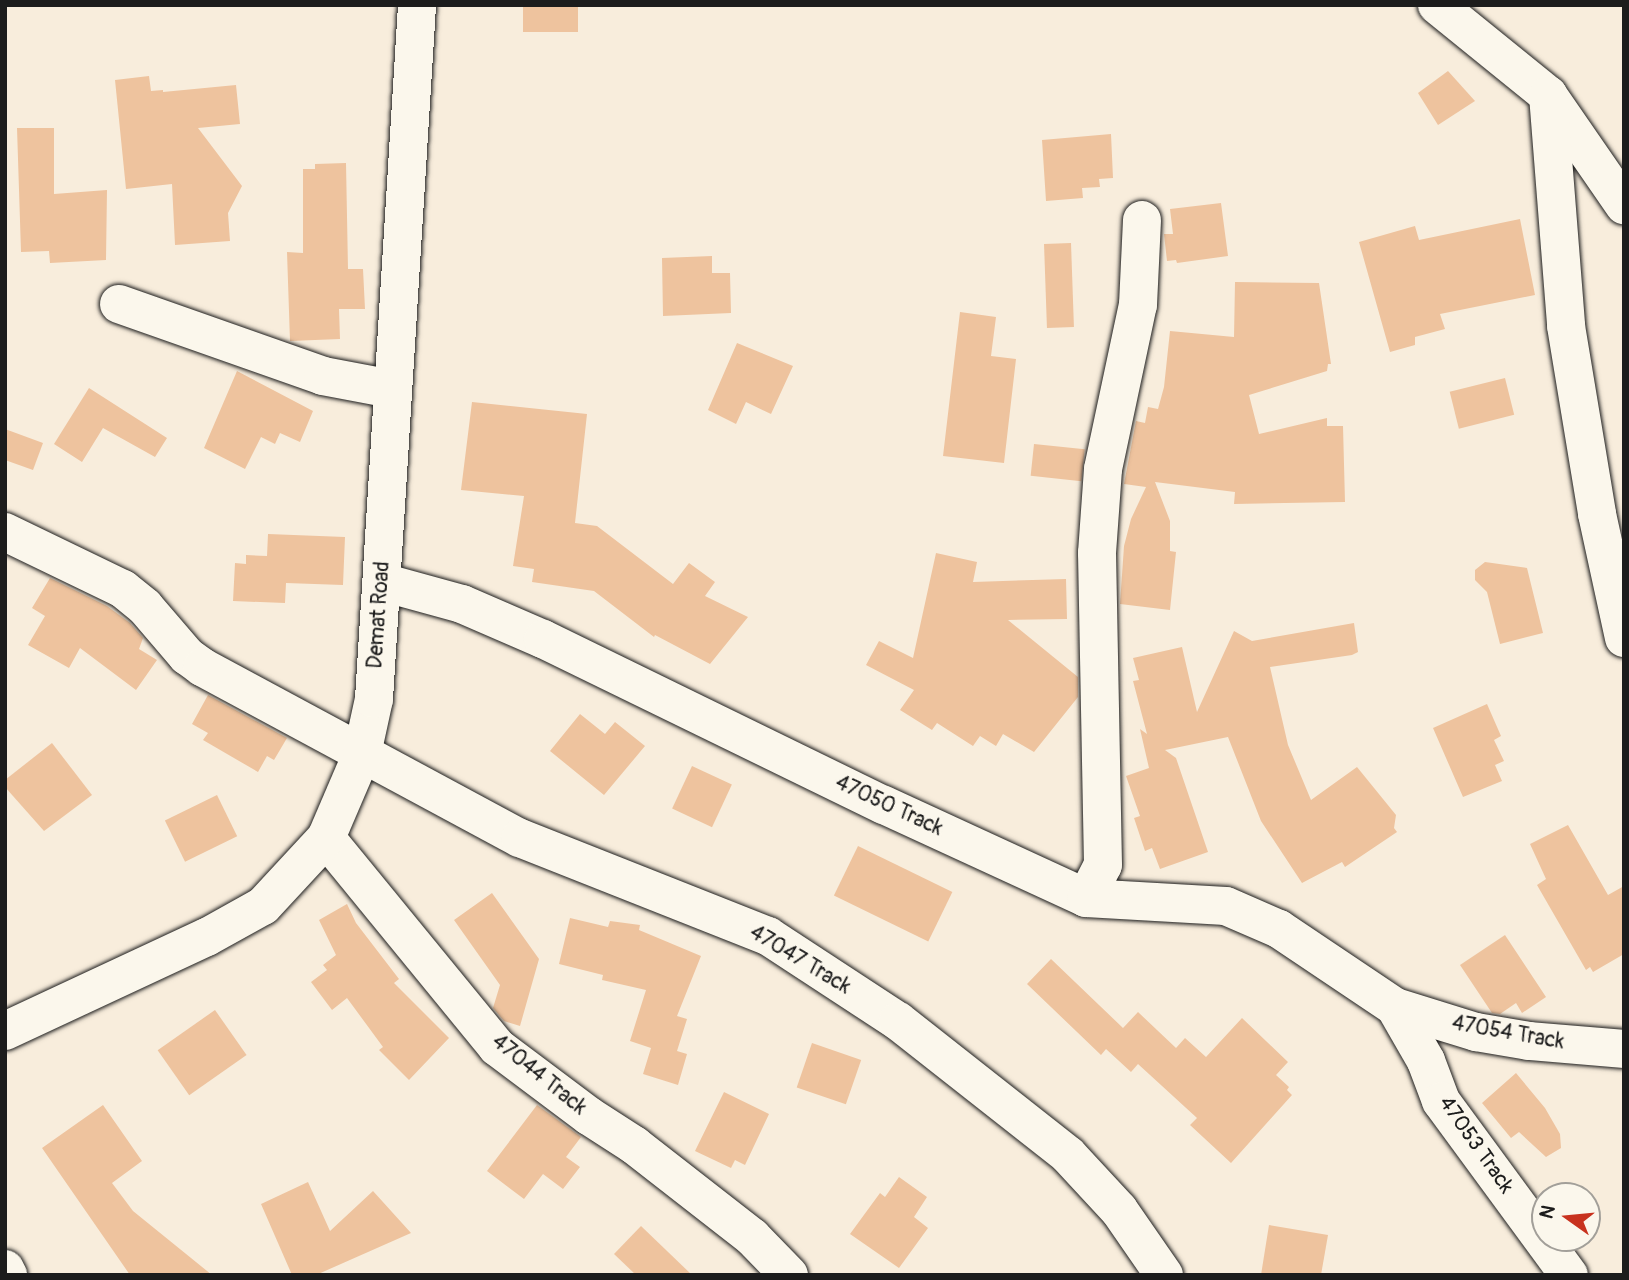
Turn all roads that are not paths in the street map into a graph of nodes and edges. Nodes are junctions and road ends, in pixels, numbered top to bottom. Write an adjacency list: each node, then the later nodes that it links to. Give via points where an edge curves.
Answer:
1 (417, 5): 7 (street, Demat Road)
2 (1437, 5): 3 (street)
3 (1548, 95): 4 (street); 10 (street, via 1566,326 1597,514)
4 (1624, 205)
5 (1142, 220): 13 (street, via 1138,304 1103,469 1097,554 1103,865)
6 (119, 304): 7 (street, via 323,376)
7 (391, 389): 9 (street, Demat Road)
8 (5, 532): 11 (street, 47047 Track, via 107,579 135,598 202,667)
9 (382, 582): 11 (street, Demat Road, via 374,699); 13 (street, 47050 Track, via 462,604 542,639)
10 (1624, 638)
11 (362, 754): 12 (street, Demat Road); 20 (street, 47047 Track, via 520,838 768,936 898,1021 1068,1155 1119,1210)
12 (326, 838): 15 (street, Demat Road, via 263,906); 19 (street, 47044 Track, via 497,1047 645,1153 752,1237)
13 (1086, 898): 14 (street, 47050 Track, via 1226,906 1279,929)
14 (1395, 1007): 16 (street, 47054 Track, via 1476,1032); 21 (street, 47053 Track, via 1426,1061 1441,1101)
15 (5, 1031)
16 (1624, 1049)
17 (5, 1269): 18 (street)
18 (8, 1275)
19 (789, 1275)
20 (1164, 1275)
21 (1569, 1275)

